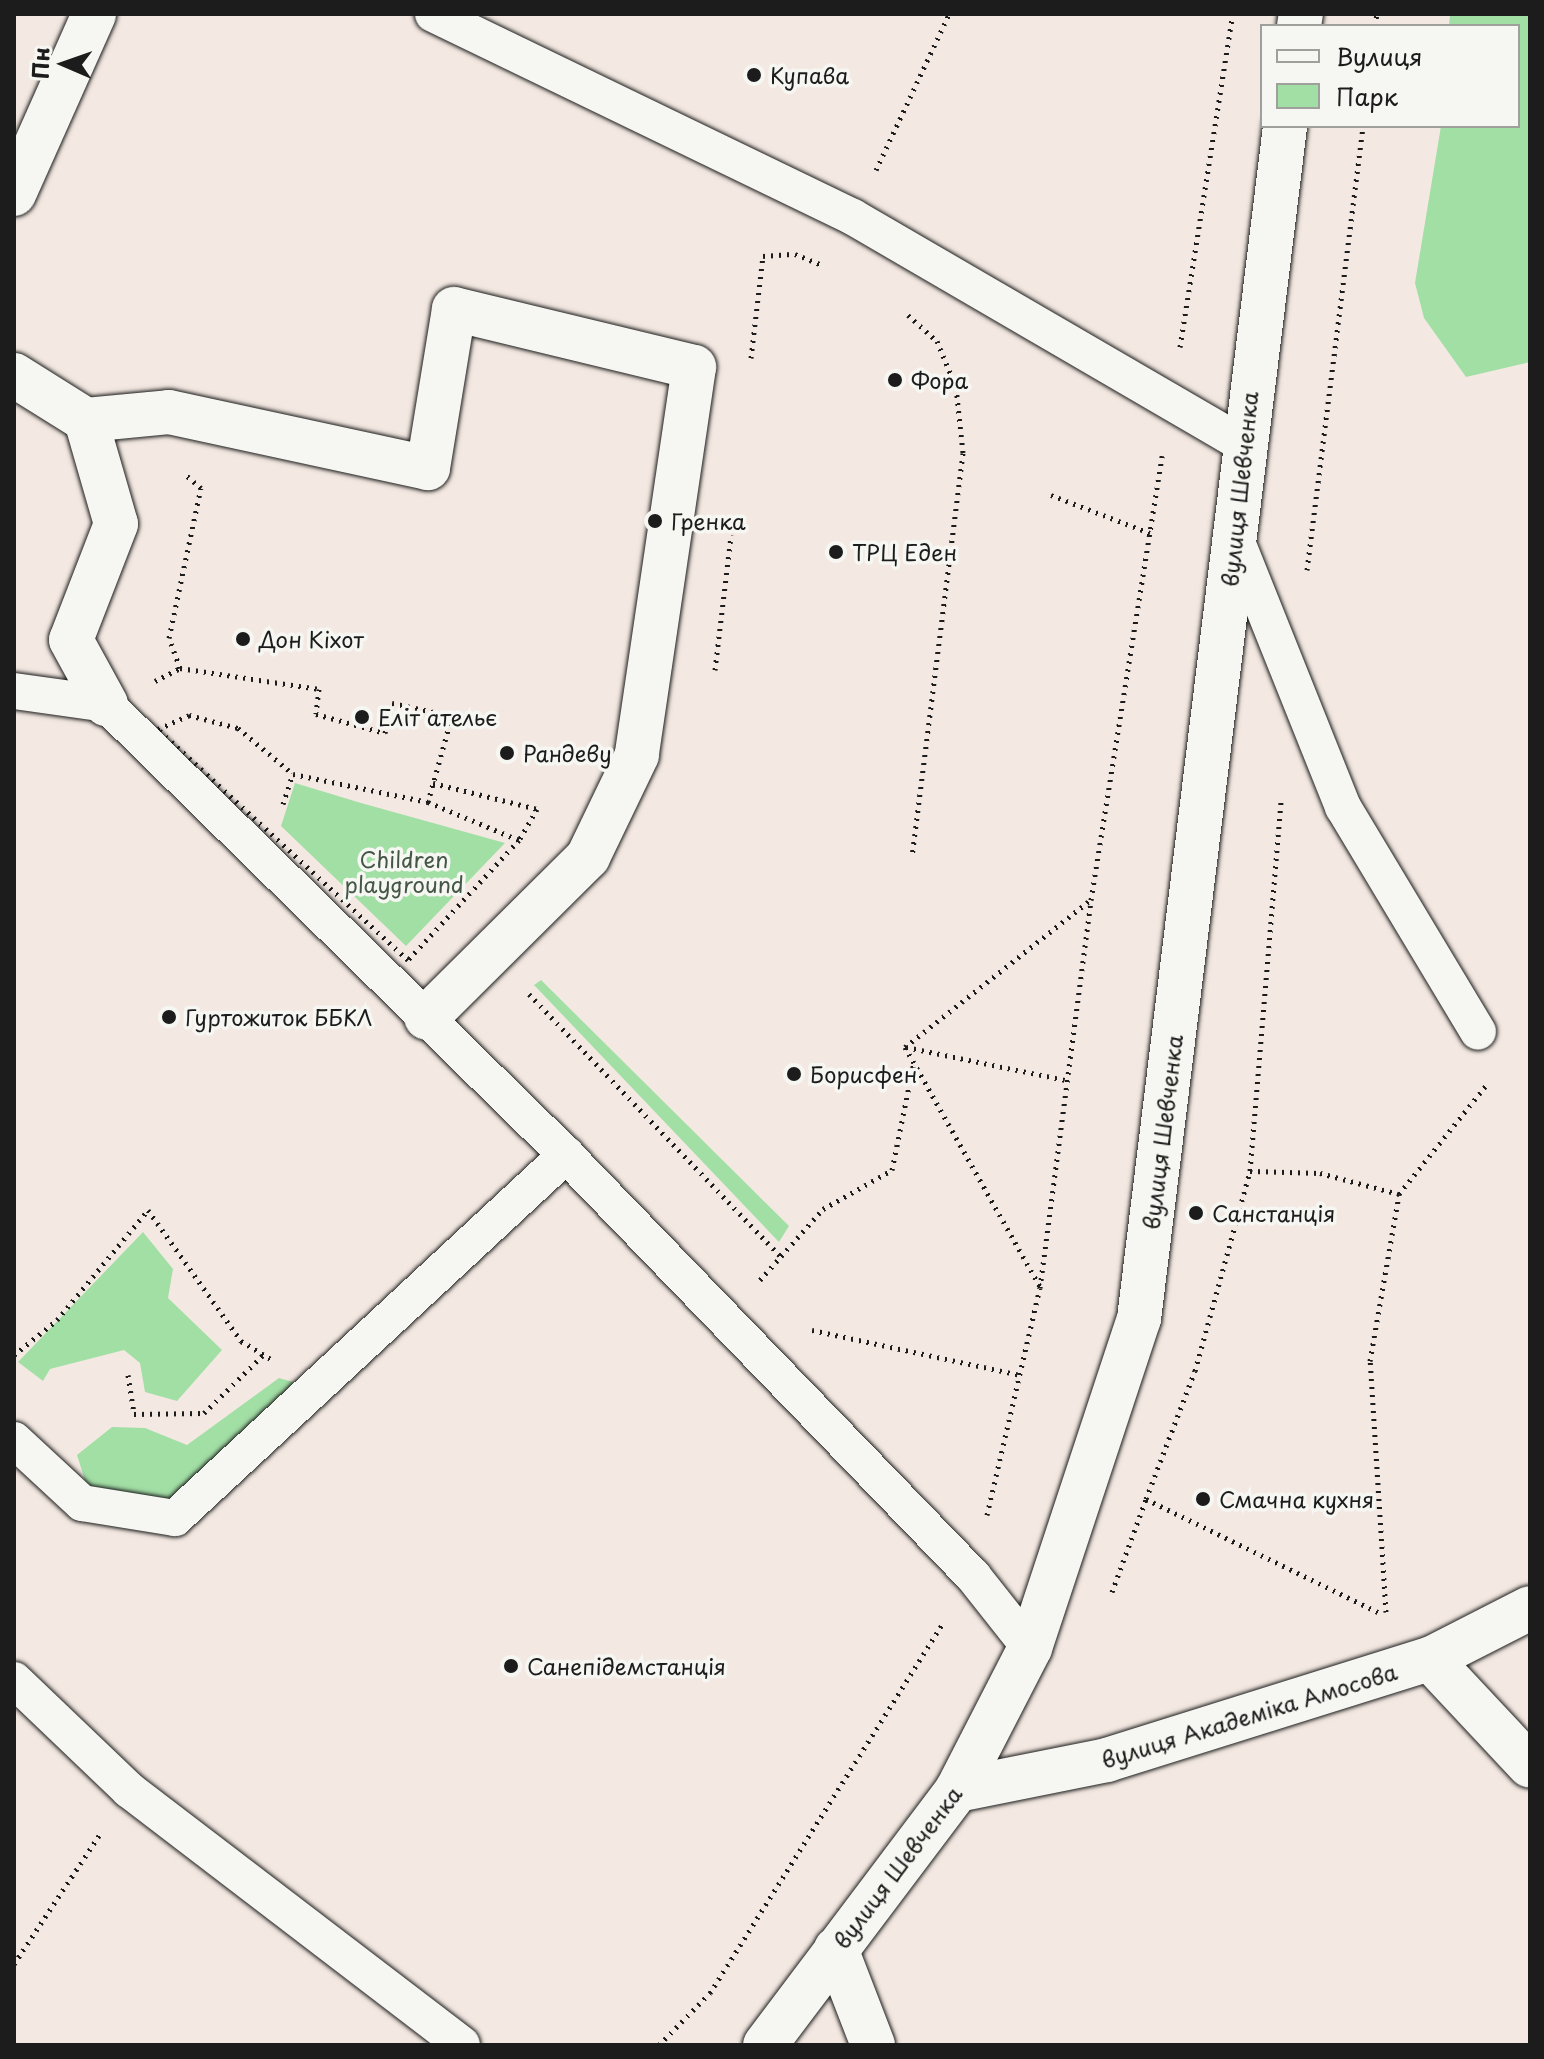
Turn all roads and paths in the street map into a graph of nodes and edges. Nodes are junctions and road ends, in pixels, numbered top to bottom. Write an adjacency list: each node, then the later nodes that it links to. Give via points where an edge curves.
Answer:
1 (94, 14): 7 (street)
2 (433, 14): 8 (lane)
3 (949, 14): 8 (path)
4 (1233, 14): 13 (path)
5 (1285, 128): 15 (street, вулиця Шевченка)
6 (1363, 128): 20 (path)
7 (14, 194)
8 (853, 217): 13 (lane)
9 (831, 268): 11 (path, via 795,254 763,256)
10 (904, 312): 29 (path, via 937,341 952,375 963,453)
11 (751, 364)
12 (14, 375): 14 (street)
13 (1171, 404): 15 (lane); 18 (path)
14 (86, 420): 24 (street, via 116,524 71,640); 32 (street, via 169,412 428,468 454,309 694,367 637,755 588,857)
15 (1241, 443): 19 (street, вулиця Шевченка)
16 (1051, 495): 18 (path)
17 (733, 517): 22 (path)
18 (1150, 533): 30 (path)
19 (1235, 537): 33 (lane, via 1343,807); 56 (street, вулиця Шевченка, via 1139,1319)
20 (1307, 575)
21 (180, 668): 25 (path, via 319,689 316,714 385,733 392,703 452,716)
22 (715, 670)
23 (14, 691): 24 (lane)
24 (106, 704): 32 (lane)
25 (433, 783): 27 (path); 28 (path, via 537,809)
26 (1283, 789): 38 (path)
27 (428, 802): 28 (path); 28 (path, via 293,774 238,728 189,715 158,729 408,960)
28 (519, 840)
29 (912, 857)
30 (1091, 900): 34 (path); 36 (path)
31 (525, 991): 40 (path)
32 (426, 1018): 37 (lane)
33 (1478, 1032): 39 (path, via 1492,1077)
34 (905, 1047): 35 (path); 36 (path)
35 (914, 1062): 40 (path, via 892,1170 823,1209); 42 (path)
36 (1065, 1080): 42 (path)
37 (566, 1155): 48 (lane); 51 (lane)
38 (1250, 1171): 39 (path, via 1320,1173); 50 (path, via 1195,1371)
39 (1399, 1194): 54 (path, via 1370,1361 1374,1514)
40 (780, 1256): 41 (path)
41 (754, 1288)
42 (1040, 1288): 47 (path)
43 (799, 1324): 47 (path, via 826,1337)
44 (264, 1354): 45 (path, via 241,1341 148,1210 57,1320); 46 (path, via 204,1413 134,1414); 48 (path)
45 (14, 1355)
46 (128, 1375)
47 (1020, 1375): 51 (path)
48 (317, 1385): 49 (lane, via 175,1518 82,1503)
49 (14, 1440)
50 (1146, 1499): 52 (path); 54 (path)
51 (973, 1576): 56 (lane); 65 (path, via 710,1993)
52 (1105, 1607)
53 (1530, 1608): 57 (street, вулиця Академіка Амосова)
54 (1387, 1617): 55 (path)
55 (1373, 1624)
56 (1030, 1648): 61 (street, вулиця Шевченка)
57 (1430, 1659): 59 (street); 61 (street, вулиця Академіка Амосова, via 1107,1760)
58 (14, 1680): 60 (lane)
59 (1530, 1766)
60 (129, 1790): 63 (path); 64 (lane)
61 (957, 1790): 62 (street, вулиця Шевченка)
62 (836, 1949): 66 (street, вулиця Шевченка); 67 (street)
63 (14, 1964)
64 (462, 2045)
65 (659, 2045)
66 (765, 2045)
67 (873, 2045)

